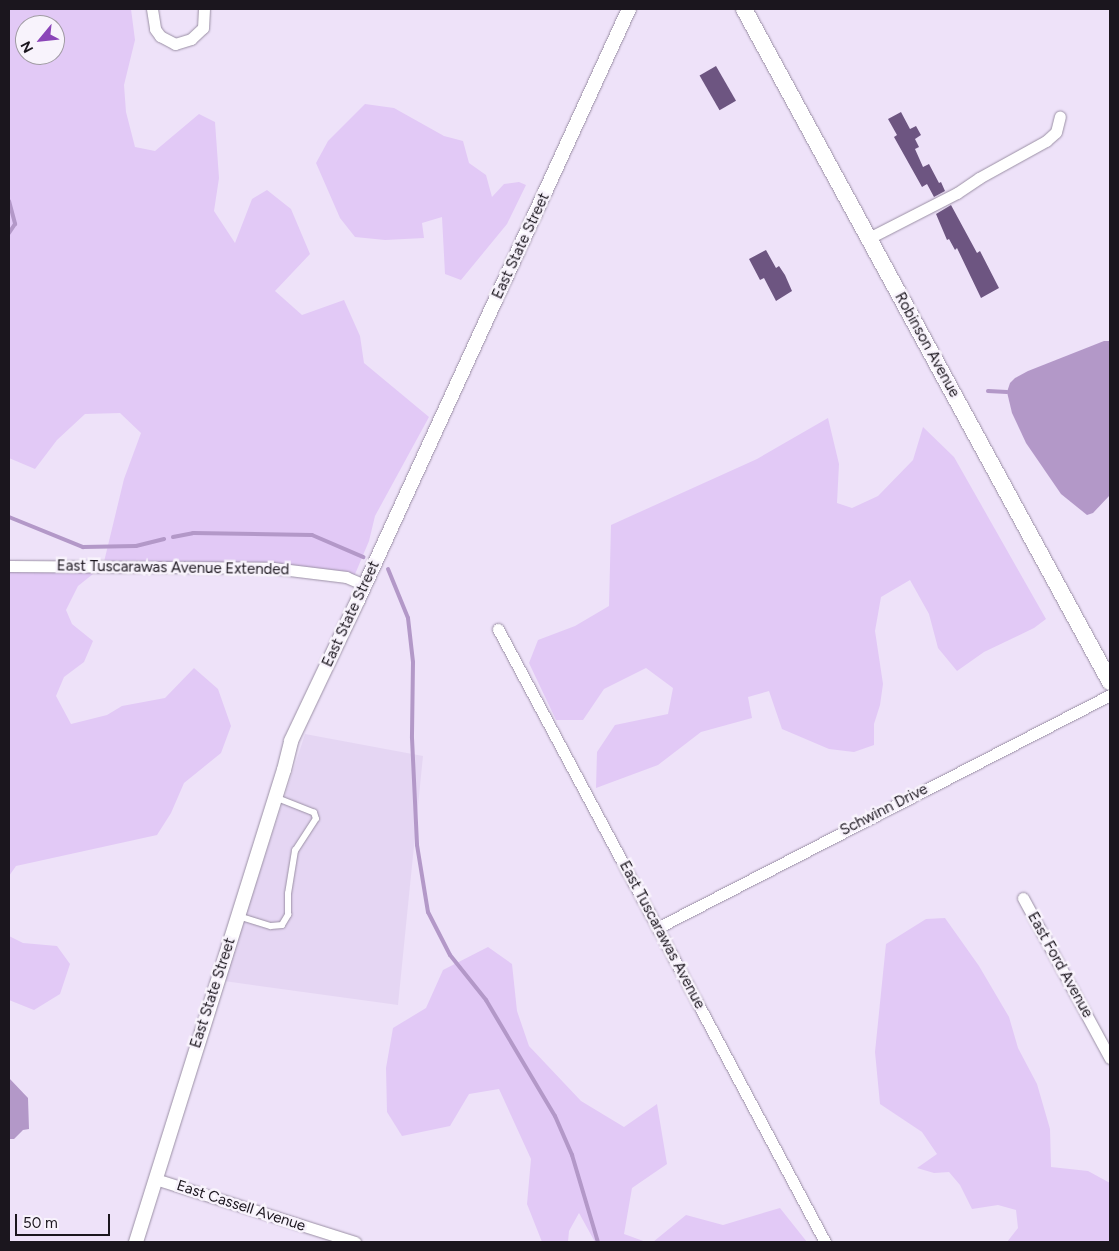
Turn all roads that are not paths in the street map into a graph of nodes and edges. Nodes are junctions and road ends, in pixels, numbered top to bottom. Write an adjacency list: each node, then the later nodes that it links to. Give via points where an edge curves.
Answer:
1 (152, 9): 2 (street, via 155,29 160,36 175,44 191,39 203,28)
2 (204, 9)
3 (629, 9): 8 (street, East State Street)
4 (744, 9): 6 (main road, Robinson Avenue)
5 (1060, 116): 6 (street, via 1056,132 1046,141)
6 (869, 238): 10 (main road, Robinson Avenue)
7 (9, 566): 8 (street, East Tuscarawas Avenue Extended, via 264,568 346,576)
8 (365, 585): 12 (street, East State Street, via 291,741)
9 (498, 629): 15 (street, East Tuscarawas Avenue)
10 (1110, 682)
11 (1110, 695): 15 (street, Schwinn Drive)
12 (275, 797): 14 (street, East State Street); 14 (lane, via 314,813 316,820 295,851 288,915 282,925 270,926)
13 (1023, 898): 16 (street, East Ford Avenue)
14 (238, 916): 17 (street, East State Street)
15 (659, 927): 20 (street, East Tuscarawas Avenue)
16 (1110, 1058)
17 (155, 1179): 18 (street, East State Street); 19 (street, East Cassell Avenue)
18 (136, 1242)
19 (356, 1242)
20 (825, 1242)

